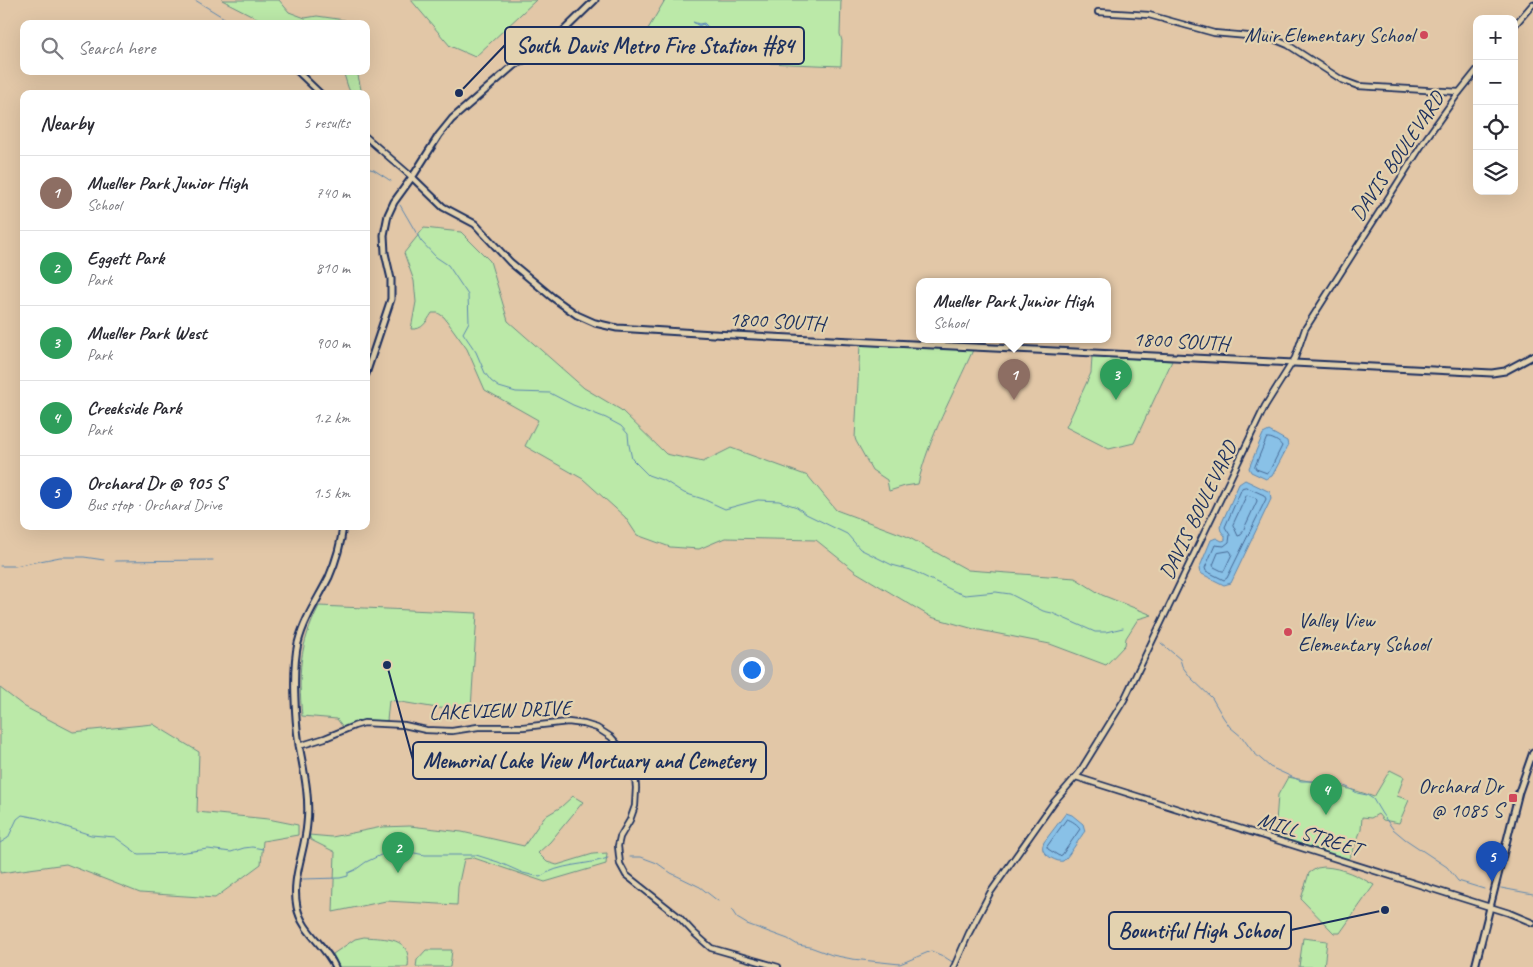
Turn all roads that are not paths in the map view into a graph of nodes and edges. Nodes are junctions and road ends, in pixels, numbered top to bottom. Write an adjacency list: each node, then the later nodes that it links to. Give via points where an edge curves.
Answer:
1 (595, 0): 10 (main road, via 552,42 512,66 452,119)
2 (1533, 4): 4 (street)
3 (1098, 12): 8 (street, via 1149,15 1214,33 1271,38 1352,85)
4 (1518, 21)
5 (301, 75): 7 (street)
6 (1473, 75): 8 (street, DAVIS BOULEVARD)
7 (317, 90)
8 (1459, 92): 13 (street, DAVIS BOULEVARD, via 1414,155 1311,319)
9 (370, 140): 10 (street)
10 (412, 177): 12 (main road, via 394,202 386,221 384,241 391,299); 13 (main road, 1800 SOUTH, via 443,207 480,228 510,262 567,309 604,326)
11 (1533, 356): 13 (main road, 1800 SOUTH, via 1505,371 1494,373)
12 (370, 362)
13 (1292, 363): 17 (street, DAVIS BOULEVARD, via 1265,406 1125,697)
14 (342, 530): 15 (main road, via 334,565 305,624 297,651 295,680)
15 (299, 746): 20 (main road, via 308,812 305,842 295,880 297,908 304,926 328,953); 21 (street, LAKEVIEW DRIVE, via 364,723 452,731 568,722 597,728 619,745 635,776 635,806 618,846 620,864 626,875 679,917 711,948)
16 (1533, 752): 18 (main road, via 1519,792)
17 (1076, 777): 18 (street, MILL STREET); 22 (street, DAVIS BOULEVARD, via 1058,796 994,887)
18 (1490, 908): 19 (street, MILL STREET); 23 (main road)
19 (1533, 923)
20 (335, 967)
21 (778, 967)
22 (954, 967)
23 (1475, 967)

